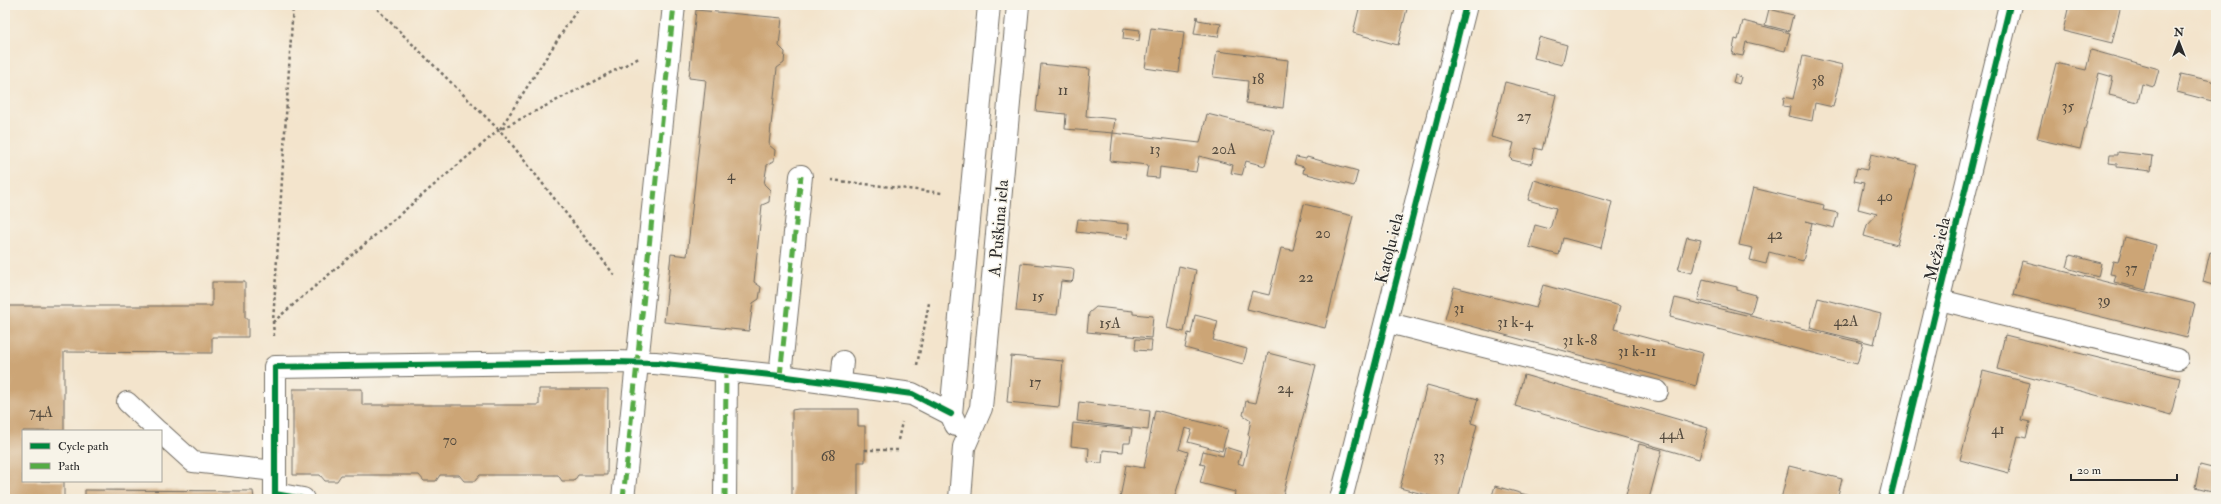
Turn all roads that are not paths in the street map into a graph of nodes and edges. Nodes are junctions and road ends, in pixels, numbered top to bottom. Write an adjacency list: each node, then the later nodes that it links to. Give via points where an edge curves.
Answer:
1 (674, 5): 11 (street)
2 (989, 5): 17 (street, A. Puškina iela)
3 (1018, 5): 20 (street, A. Puškina iela, via 981,408)
4 (1466, 5): 8 (street, Katoļu iela)
5 (2010, 5): 7 (street, Meža iela)
6 (801, 176): 13 (street)
7 (1940, 300): 9 (lane); 27 (street, Meža iela)
8 (1385, 322): 15 (lane); 26 (street, Katoļu iela)
9 (2178, 359)
10 (843, 361): 14 (lane)
11 (637, 362): 12 (street); 21 (street, via 275,367); 23 (street)
12 (726, 370): 13 (street); 24 (street)
13 (780, 376): 14 (street)
14 (841, 384): 17 (street, via 912,394)
15 (1658, 391)
16 (127, 402): 18 (lane)
17 (951, 414): 20 (street, A. Puškina iela)
18 (157, 430)
19 (162, 434): 21 (lane, via 193,462)
20 (964, 447): 25 (street, A. Puškina iela)
21 (275, 471): 22 (street, via 275,494)
22 (303, 499)
23 (623, 499)
24 (725, 499)
25 (960, 499)
26 (1341, 499)
27 (1890, 499)

